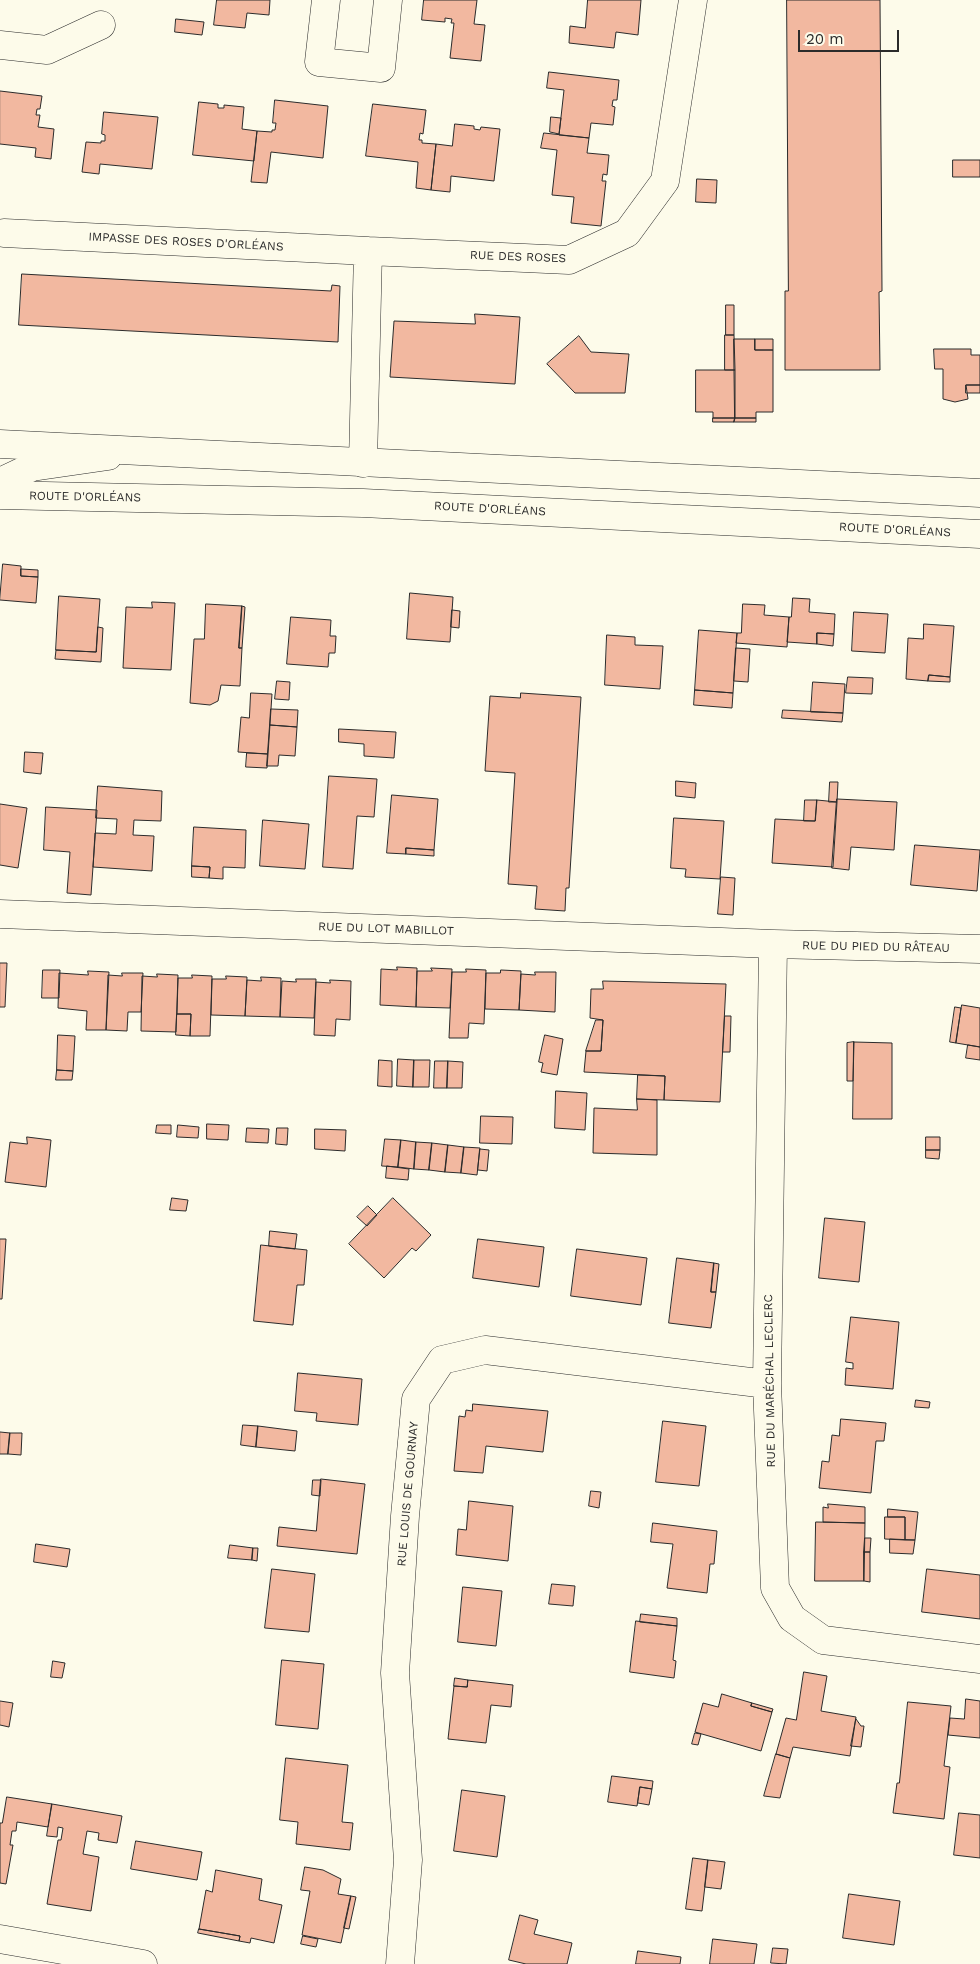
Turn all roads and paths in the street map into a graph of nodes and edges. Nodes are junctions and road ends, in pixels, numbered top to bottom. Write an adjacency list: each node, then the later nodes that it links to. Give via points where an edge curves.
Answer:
1 (326, 0): 2 (street, via 320,62 381,68)
2 (388, 0)
3 (693, 0): 7 (street, RUE DES ROSES, via 665,181 627,233 569,260)
4 (101, 25): 5 (street, via 47,50)
5 (0, 45)
6 (4, 233): 7 (street, IMPASSE DES ROSES D'ORLÉANS)
7 (368, 250): 10 (street)
8 (0, 444): 9 (street, ROUTE D'ORLÉANS)
9 (144, 450): 10 (street, ROUTE D'ORLÉANS); 11 (street, ROUTE D'ORLÉANS, via 32,467)
10 (363, 463): 12 (street, ROUTE D'ORLÉANS)
11 (0, 482)
12 (980, 493)
13 (0, 495): 14 (street, ROUTE D'ORLÉANS, via 363,502)
14 (980, 534)
15 (0, 914): 16 (street, RUE DU LOT MABILLOT)
16 (773, 944): 17 (street, RUE DU PIED DU RÂTEAU); 18 (street, RUE DU MARÉCHAL LECLERC)
17 (980, 949)
18 (767, 1384): 19 (street, RUE DU MARÉCHAL LECLERC, via 775,1588 792,1618 823,1640); 22 (street, RUE LOUIS DE GOURNAY, via 485,1350 442,1360 416,1399 395,1672 408,1860)
19 (980, 1659)
20 (0, 1939): 21 (street)
21 (143, 1964)
22 (400, 1964)

